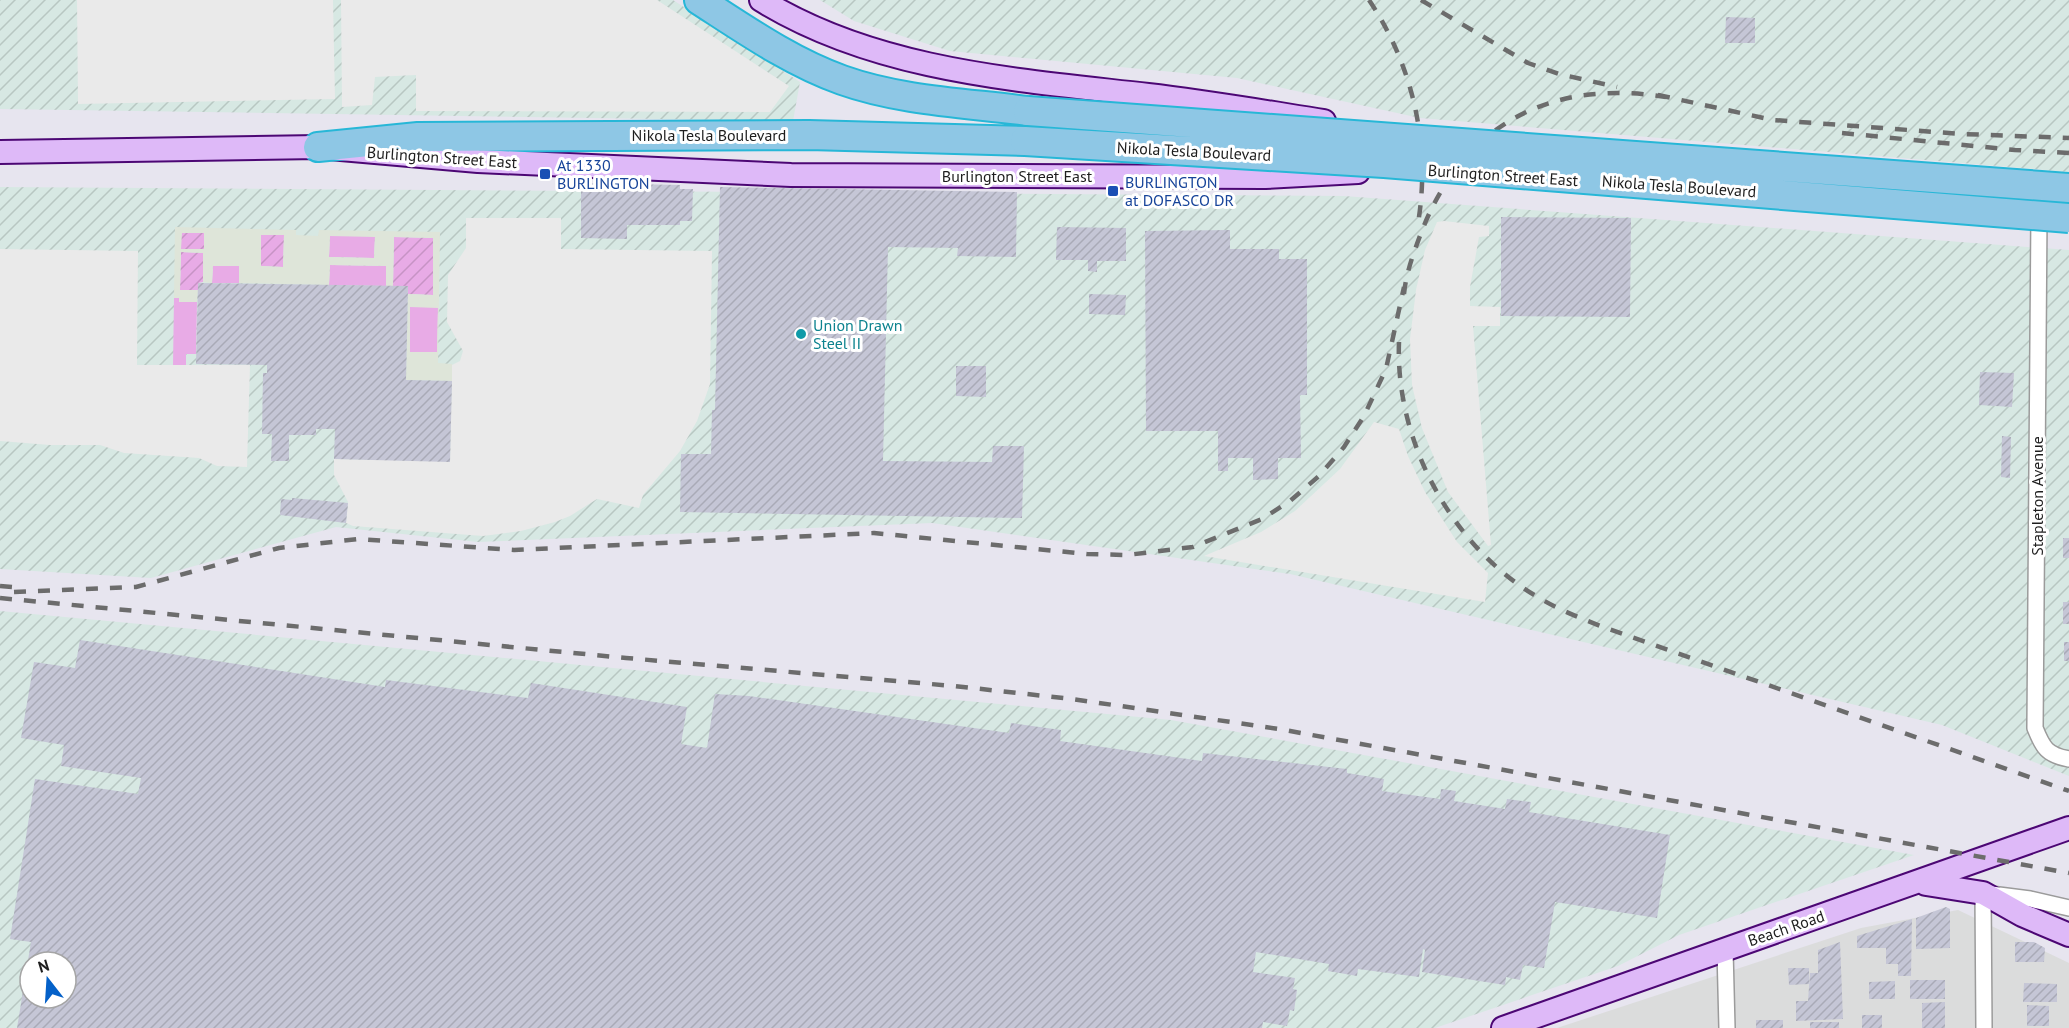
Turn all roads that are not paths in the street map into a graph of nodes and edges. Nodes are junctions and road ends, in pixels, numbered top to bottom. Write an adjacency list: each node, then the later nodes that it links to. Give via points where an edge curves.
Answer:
1 (699, 0): 5 (highway, Nikola Tesla Boulevard, bridge, via 789,56 843,81 916,97 1028,111)
2 (761, 0): 6 (main road, Burlington Street East, via 842,40 892,56 1040,83 1166,97 1427,136 2006,194)
3 (318, 147): 4 (main road, Burlington Street East); 7 (main road, Burlington Street East, via 469,161 791,175 1265,177 1426,169); 8 (highway, Nikola Tesla Boulevard, bridge, via 418,137 809,135 1025,141 1384,163)
4 (0, 152)
5 (2069, 188)
6 (2069, 196)
7 (2039, 214): 8 (main road, Burlington Street East); 9 (street, Stapleton Avenue, via 2035,728 2042,747 2057,757)
8 (2069, 217)
9 (2069, 759)
10 (2069, 828): 11 (main road, Beach Road)
11 (1917, 884): 12 (main road); 15 (main road, Beach Road)
12 (1983, 892): 13 (street); 14 (main road, via 2022,915); 18 (street)
13 (2069, 908)
14 (2069, 935)
15 (1725, 950): 16 (main road, Beach Road); 17 (street)
16 (1503, 1028)
17 (1727, 1028)
18 (1984, 1028)

